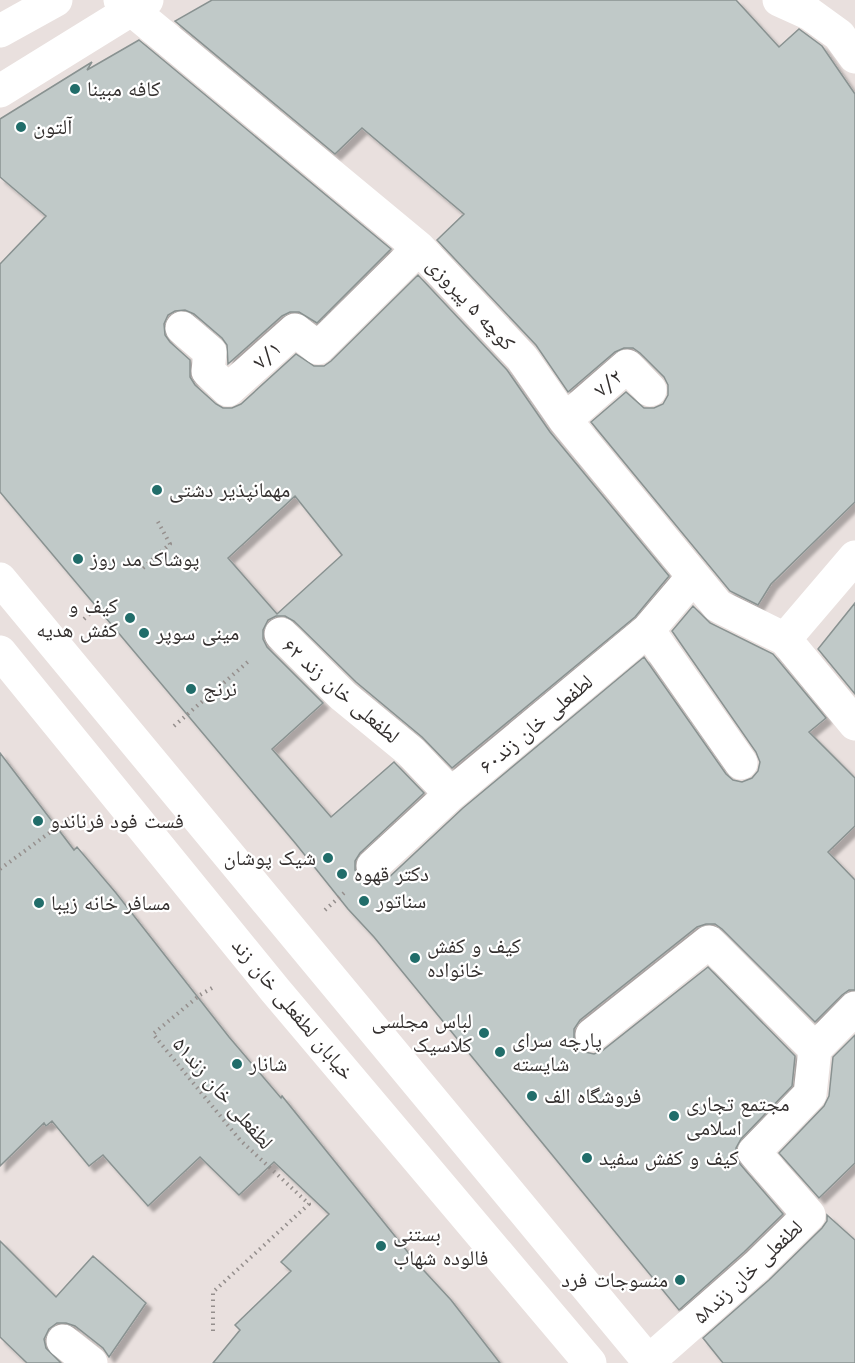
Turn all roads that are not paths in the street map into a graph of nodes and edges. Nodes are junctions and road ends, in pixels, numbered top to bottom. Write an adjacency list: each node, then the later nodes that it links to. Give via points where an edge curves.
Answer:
1 (56, 0): 4 (street)
2 (779, 0): 5 (street)
3 (133, 3): 6 (street); 7 (street, کوچه ۵ پیروزی)
4 (0, 31)
5 (850, 38)
6 (0, 91)
7 (419, 248): 8 (street, ۷/۱, via 318,348 295,330 228,390 208,371 210,352); 10 (street, کوچه ۵ پیروزی, via 522,358)
8 (182, 328)
9 (650, 390): 10 (street, ۷/۲, via 627,366)
10 (565, 420): 12 (street, کوچه ۵ پیروزی)
11 (855, 557): 16 (street)
12 (693, 577): 14 (street, لطفعلی خان زند۶۰); 16 (street, کوچه ۵ پیروزی, via 718,606)
13 (0, 579): 26 (street)
14 (648, 630): 19 (street); 20 (street, لطفعلی خان زند۶۰)
15 (281, 634): 20 (street, لطفعلی خان زند ۶۲, via 343,696 410,751)
16 (785, 639): 18 (street)
17 (0, 652): 28 (street, خیابان لطفعلی خان زند, via 275,990)
18 (855, 723)
19 (741, 762)
20 (451, 794): 21 (street, لطفعلی خان زند۶۰)
21 (373, 867)
22 (855, 1008): 24 (street)
23 (592, 1035): 24 (street, via 709,942)
24 (815, 1049): 26 (street, لطفعلی خان زند۵۸, via 810,1094 754,1152 809,1215 758,1266)
25 (63, 1341): 27 (street)
26 (649, 1362)
27 (91, 1363)
28 (590, 1363)

